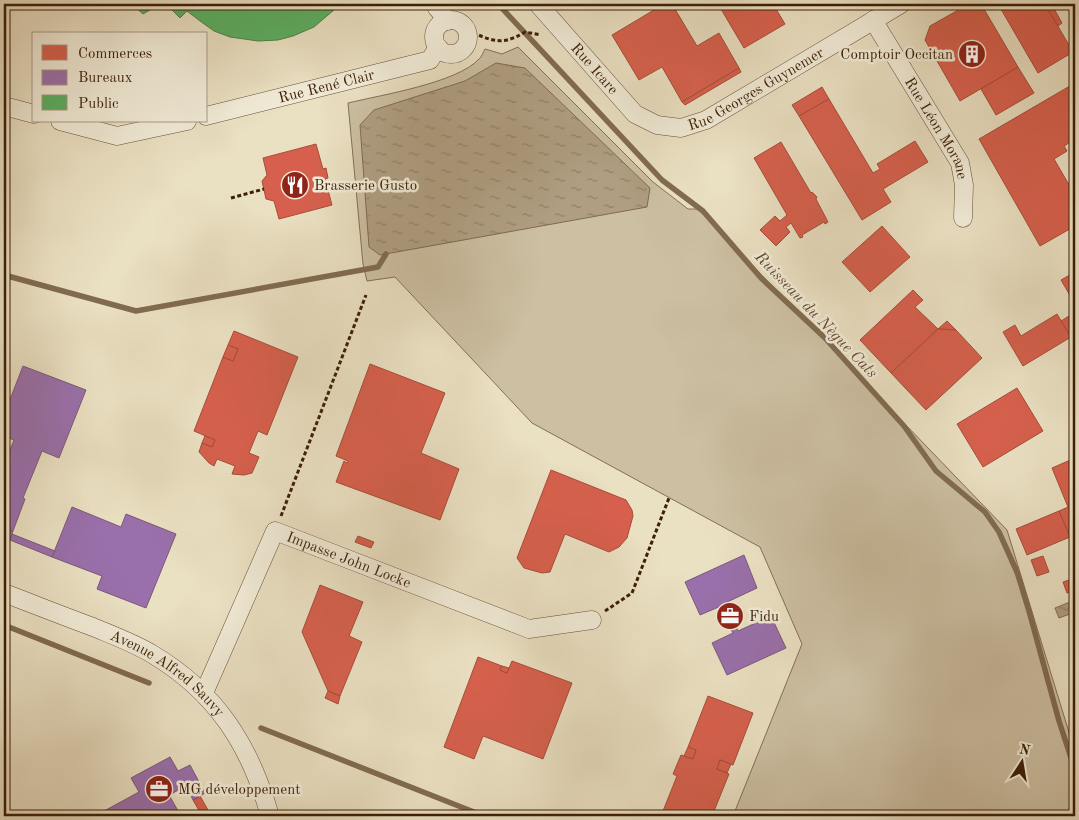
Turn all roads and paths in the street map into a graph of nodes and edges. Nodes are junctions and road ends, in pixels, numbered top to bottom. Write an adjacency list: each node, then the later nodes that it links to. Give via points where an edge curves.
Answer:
1 (436, 4): 5 (street)
2 (538, 4): 14 (street, Rue Icare, via 634,114)
3 (901, 4): 4 (street, Rue Georges Guynemer)
4 (874, 20): 14 (street, Rue Georges Guynemer, via 706,120 681,128); 17 (street, Rue Léon Morane, via 960,163 964,185)
5 (448, 21): 6 (street, via 459,22); 8 (street, via 434,36)
6 (467, 30): 7 (path, via 493,41 514,40 525,32); 8 (street, via 468,41 458,53 446,53)
7 (543, 36)
8 (438, 47): 11 (street, Rue René Clair, via 430,60)
9 (4, 106): 10 (street)
10 (32, 113)
11 (208, 116)
12 (64, 122): 13 (street, via 117,136)
13 (182, 122)
14 (657, 125)
15 (264, 189): 16 (path)
16 (231, 198)
17 (963, 218)
18 (366, 295): 20 (path)
19 (669, 498): 22 (path, via 632,593)
20 (275, 531): 22 (street, Impasse John Locke, via 530,630); 23 (street, Impasse John Locke)
21 (4, 593): 23 (street, Avenue Alfred Sauvy, via 150,652)
22 (592, 620)
23 (204, 693): 24 (street, Avenue Alfred Sauvy, via 236,734 263,792)
24 (270, 816)

